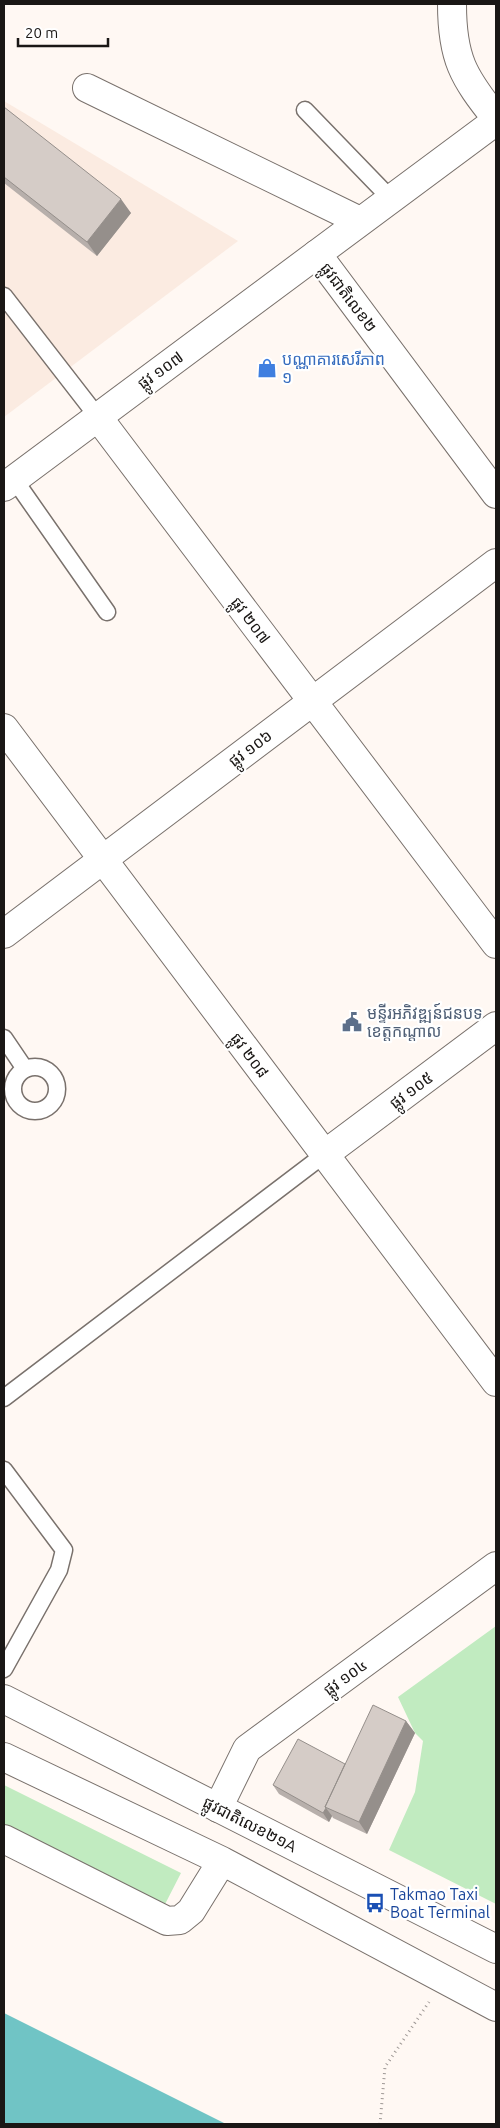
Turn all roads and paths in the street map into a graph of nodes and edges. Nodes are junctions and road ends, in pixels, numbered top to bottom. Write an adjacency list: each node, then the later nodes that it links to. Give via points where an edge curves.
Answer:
1 (452, 4): 4 (street, via 457,57 470,86)
2 (87, 88): 6 (street)
3 (306, 110): 5 (lane)
4 (496, 120): 5 (street, ផ្លូវជាតិលេខ២)
5 (391, 199): 6 (street, ផ្លូវជាតិលេខ២)
6 (360, 221): 7 (street, ផ្លូវជាតិលេខ២)
7 (317, 254): 9 (street, ផ្លូវ ១០៧); 11 (street, ផ្លូវជាតិលេខ២)
8 (4, 296): 9 (lane, ផ្លូវ ២០៧)
9 (97, 416): 10 (street, ផ្លូវ ១០៧); 14 (street, ផ្លូវ ២០៧)
10 (9, 483): 13 (lane)
11 (496, 494)
12 (496, 563): 14 (street, ផ្លូវ ១០៦)
13 (107, 612)
14 (313, 701): 16 (street, ផ្លូវ ១០៦); 18 (street, ផ្លូវ ២០៧)
15 (4, 728): 16 (street, ផ្លូវ ២០៨)
16 (103, 859): 17 (street, ផ្លូវ ១០៦); 22 (street, ផ្លូវ ២០៨)
17 (4, 934)
18 (496, 944)
19 (496, 1026): 22 (street, ផ្លូវ ១០៥)
20 (4, 1038): 21 (lane)
21 (25, 1069)
22 (325, 1154): 23 (street, ផ្លូវ ២០៨); 24 (lane)
23 (496, 1382)
24 (4, 1398)
25 (4, 1470): 27 (lane, via 64,1550 59,1570)
26 (496, 1566): 30 (street, ផ្លូវ ១០៤, via 247,1749)
27 (4, 1668)
28 (4, 1700): 30 (street, ផ្លូវជាតិលេខ២១A)
29 (4, 1757): 32 (street)
30 (218, 1808): 33 (street, ផ្លូវជាតិលេខ២១A)
31 (4, 1839): 32 (street, via 167,1921 180,1920 191,1911)
32 (222, 1861): 34 (street)
33 (496, 1948)
34 (444, 1979): 35 (street); 36 (path, via 385,2068)
35 (496, 2007)
36 (380, 2124)

